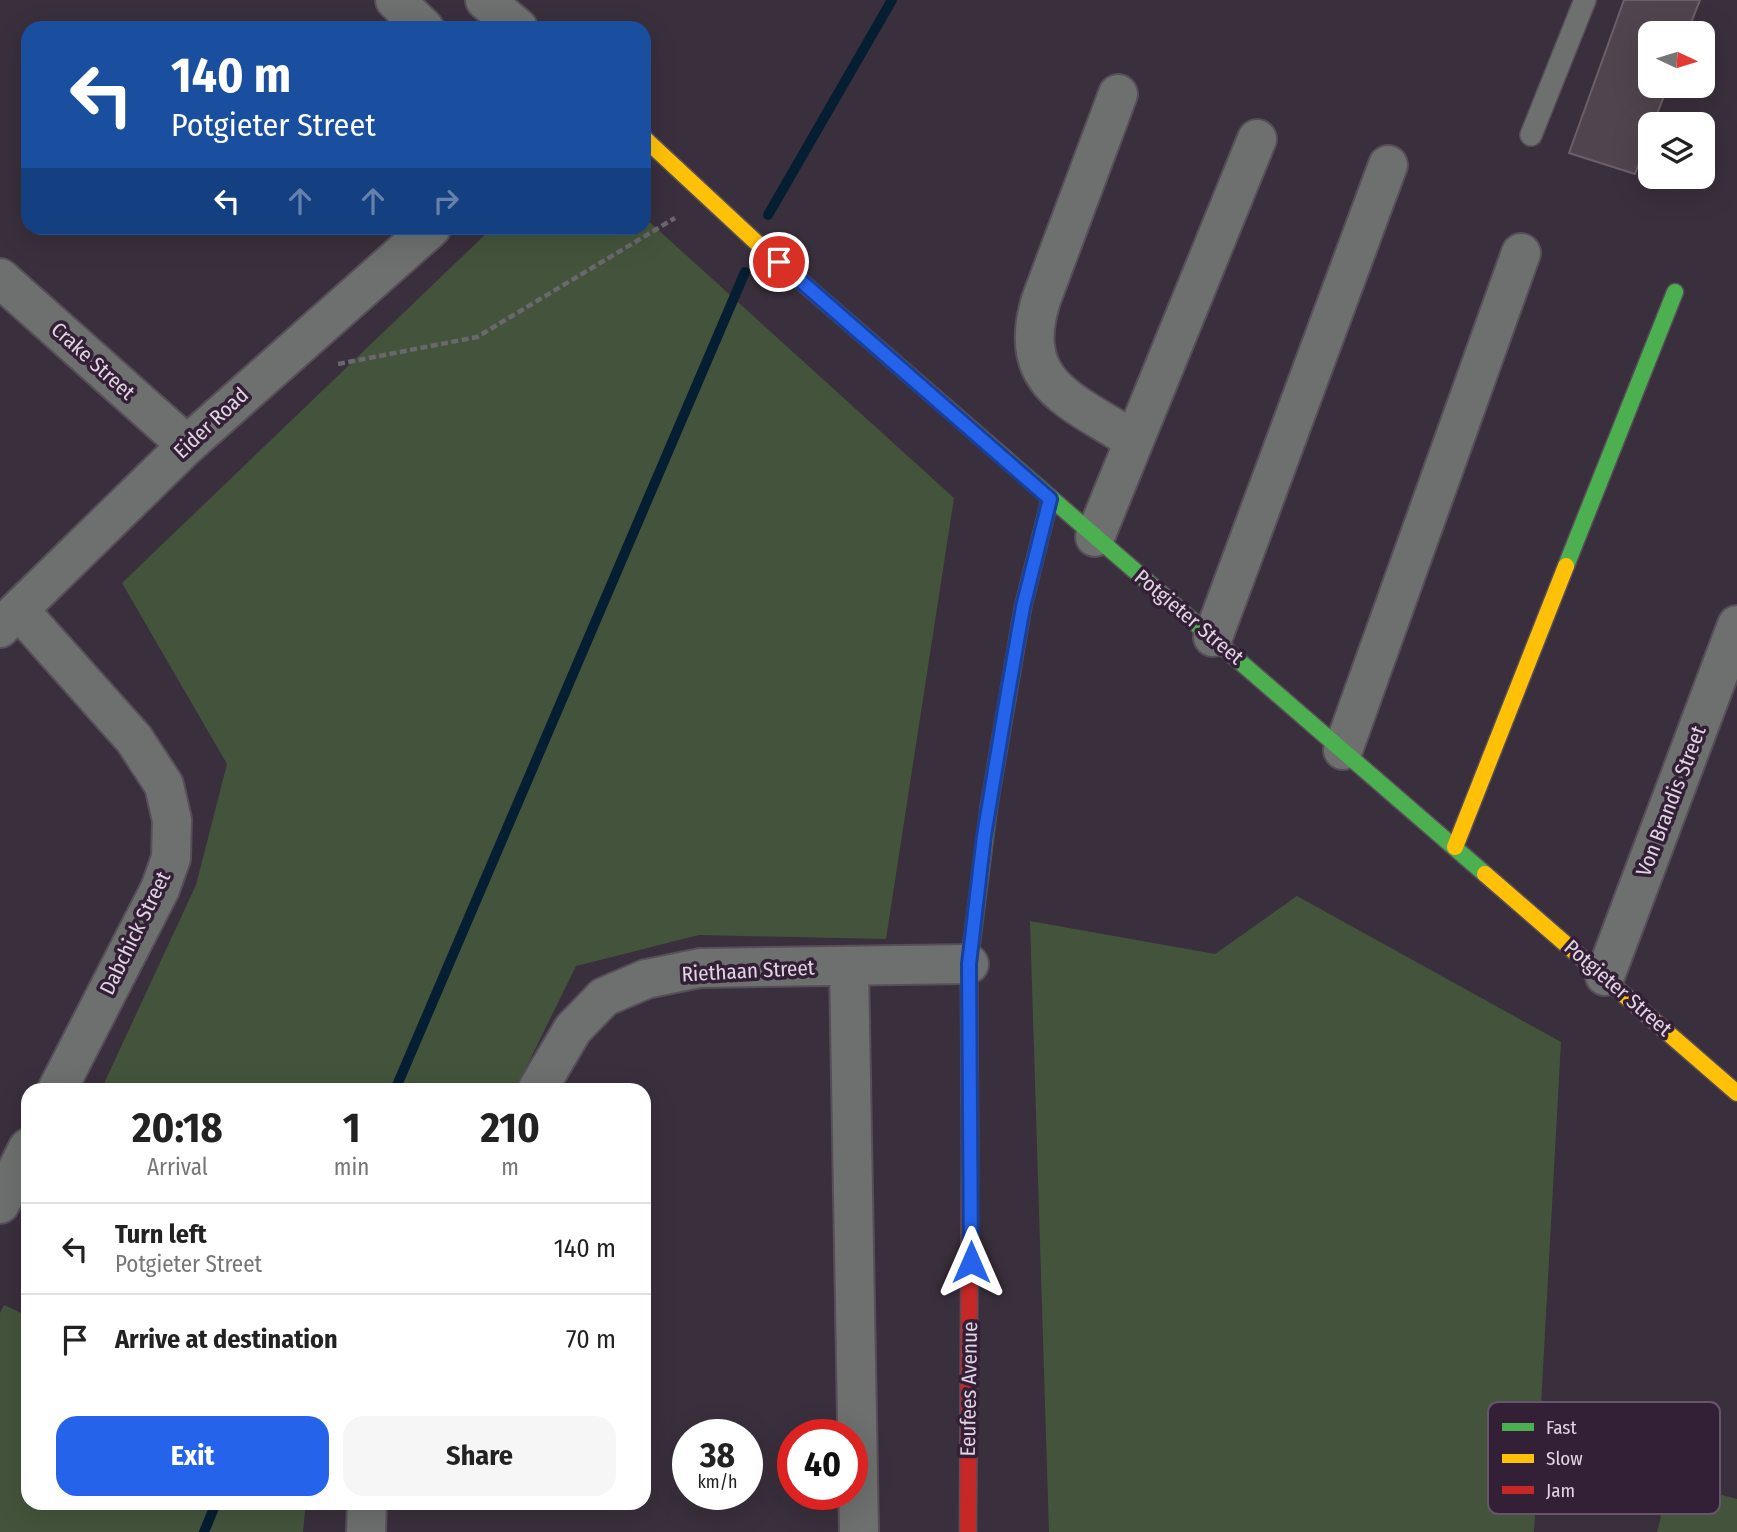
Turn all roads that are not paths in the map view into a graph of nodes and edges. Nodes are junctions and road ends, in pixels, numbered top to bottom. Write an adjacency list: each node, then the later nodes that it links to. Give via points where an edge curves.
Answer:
1 (395, 0): 4 (street)
2 (485, 0): 5 (street)
3 (1585, 0): 7 (lane)
4 (417, 21)
5 (510, 21)
6 (1118, 94): 15 (street, via 1041,300 1032,346 1048,382)
7 (1531, 135)
8 (1257, 139): 15 (street)
9 (651, 144): 17 (street, Potgieter Street)
10 (1388, 165): 21 (street)
11 (423, 235): 16 (street, Eider Road)
12 (1521, 253): 22 (street)
13 (0, 278): 16 (street, Crake Street)
14 (1675, 292): 23 (street)
15 (1133, 440): 18 (street)
16 (187, 445): 19 (street, Eider Road)
17 (1050, 499): 18 (street, Potgieter Street); 24 (street, Eeufees Avenue, via 1023,607 1007,698)
18 (1095, 537): 21 (street, Potgieter Street)
19 (9, 619): 27 (street, Dabchick Street, via 134,739 164,785 172,820 171,858 160,889)
20 (1737, 625): 26 (street, Von Brandis Street)
21 (1213, 637): 22 (street, Potgieter Street)
22 (1343, 750): 23 (street, Potgieter Street)
23 (1455, 847): 26 (street, Potgieter Street)
24 (969, 964): 25 (street, Riethaan Street); 35 (street, Eeufees Avenue)
25 (849, 966): 28 (street, Riethaan Street, via 700,968 646,979 604,997 573,1029); 34 (street)
26 (1605, 976): 29 (street, Potgieter Street)
27 (61, 1083)
28 (541, 1083)
29 (1737, 1093)
30 (21, 1162): 31 (street)
31 (0, 1204)
32 (367, 1510): 33 (street)
33 (366, 1532)
34 (859, 1532)
35 (968, 1532)

